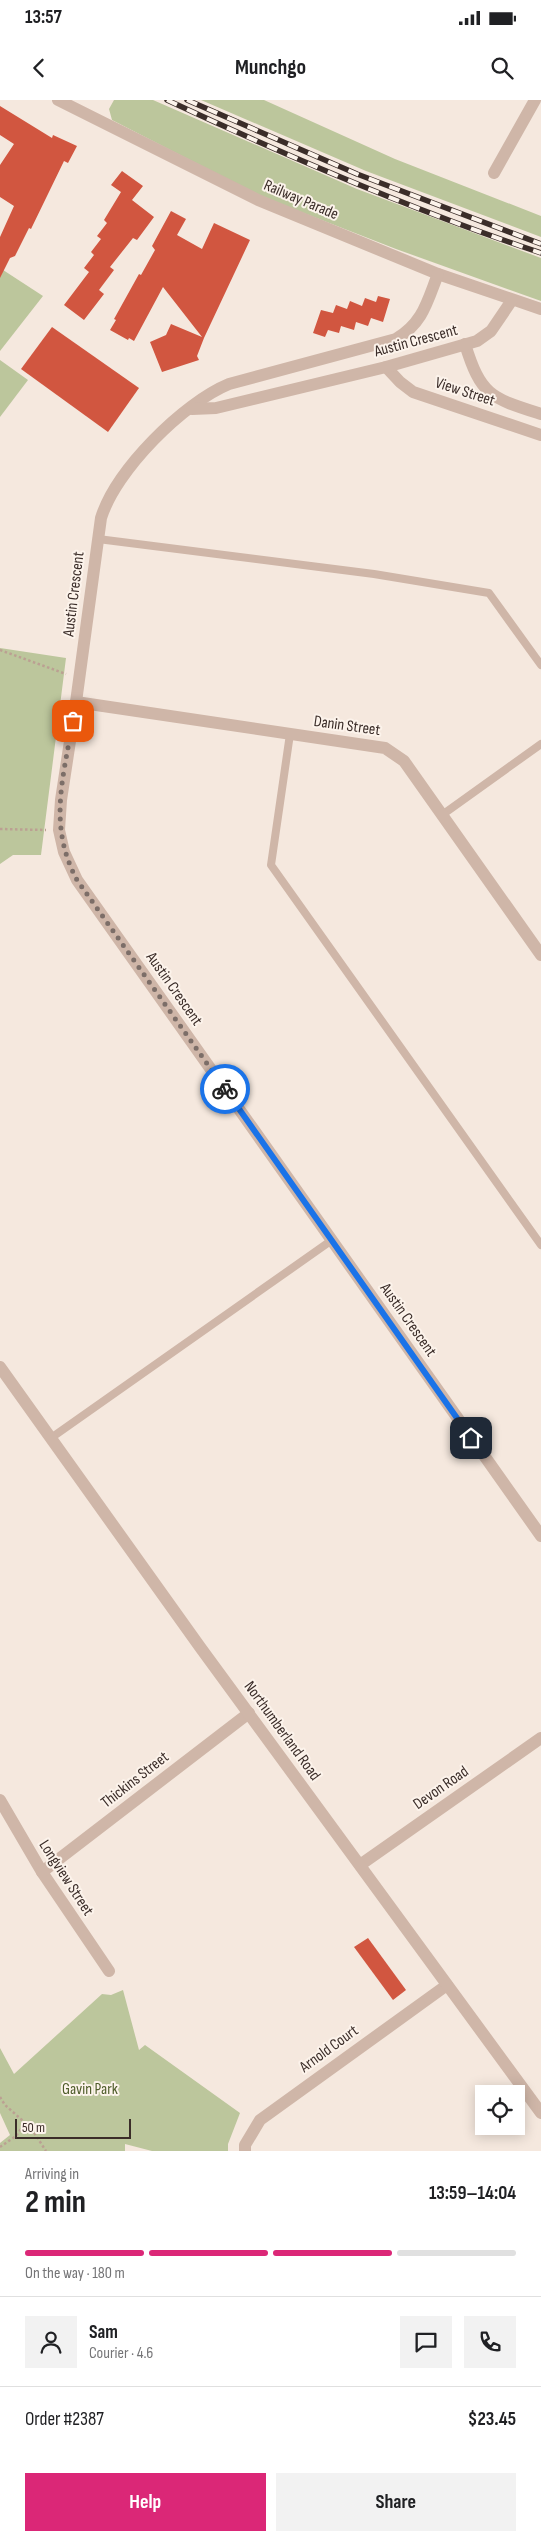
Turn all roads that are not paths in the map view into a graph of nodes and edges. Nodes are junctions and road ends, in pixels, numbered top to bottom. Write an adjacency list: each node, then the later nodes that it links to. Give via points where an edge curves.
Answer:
1 (58, 100): 4 (street, Railway Parade, via 258,200)
2 (536, 100): 3 (street)
3 (494, 173)
4 (438, 274): 5 (street, Railway Parade); 9 (street, Austin Crescent, via 416,324 396,340 229,384 209,392)
5 (512, 300): 6 (street, Railway Parade); 7 (street, Austin Crescent, via 486,336)
6 (541, 309)
7 (465, 344): 8 (street, Austin Crescent); 10 (street, View Street, via 474,373 493,396)
8 (386, 367): 9 (street, Austin Crescent, via 216,408); 11 (street, View Street, via 413,392)
9 (192, 409): 12 (street, Austin Crescent, via 156,438 119,482 105,505)
10 (541, 414)
11 (541, 435)
12 (98, 539): 13 (lane, via 374,574 489,593); 14 (street, Austin Crescent)
13 (541, 666)
14 (76, 702): 15 (street, Danin Street); 19 (street, Austin Crescent, via 60,800 60,830 64,852 77,880)
15 (290, 734): 17 (street, Danin Street, via 386,748 404,760); 20 (lane, via 271,865)
16 (541, 744): 17 (lane)
17 (442, 815): 18 (street, Danin Street)
18 (541, 955)
19 (332, 1240): 22 (lane); 23 (street, Austin Crescent)
20 (541, 1245)
21 (0, 1367): 22 (street, Northumberland Road)
22 (52, 1438): 24 (street, Northumberland Road)
23 (541, 1536)
24 (249, 1713): 27 (street, Northumberland Road); 28 (street, Thickins Street)
25 (541, 1738): 27 (street, Devon Road)
26 (0, 1800): 28 (street, Longview Street)
27 (360, 1866): 30 (street, Northumberland Road)
28 (42, 1872): 29 (street, Longview Street)
29 (109, 1971)
30 (447, 1984): 31 (street, Northumberland Road); 32 (street, Arnold Court, via 260,2120 245,2145)
31 (541, 2113)
32 (245, 2151)

